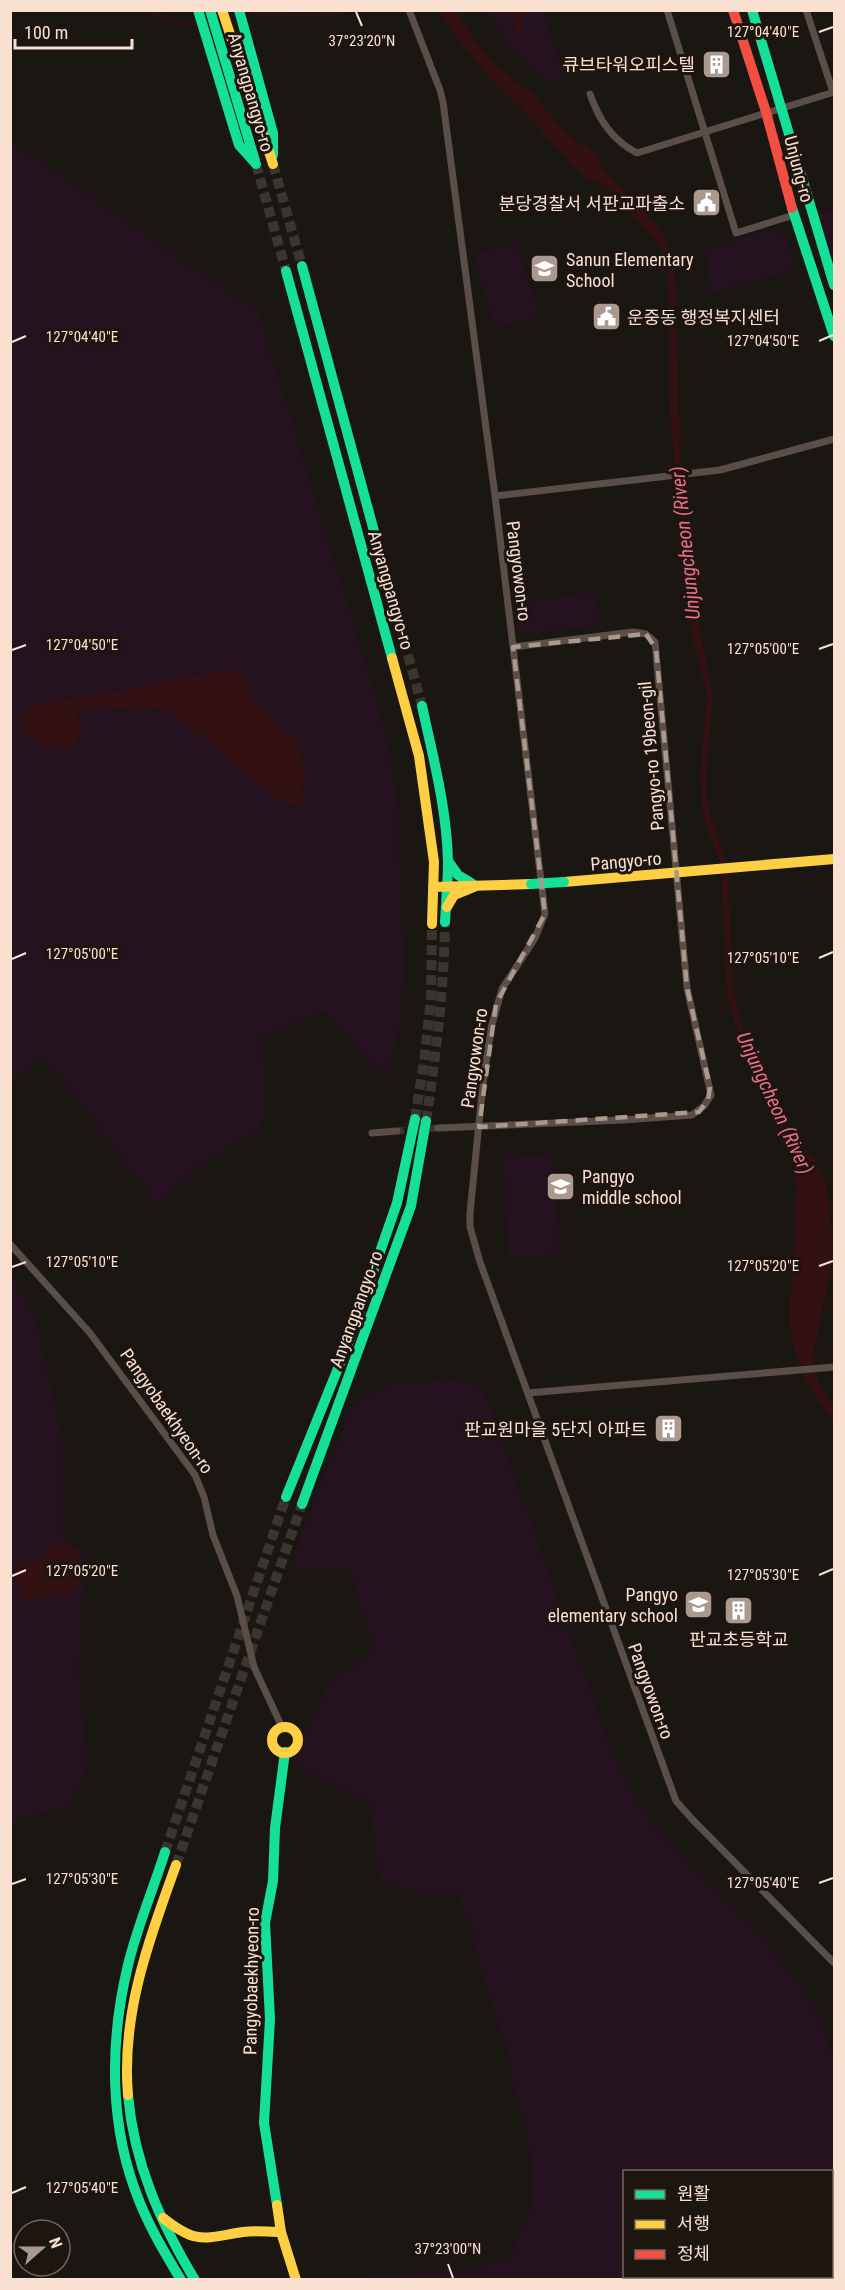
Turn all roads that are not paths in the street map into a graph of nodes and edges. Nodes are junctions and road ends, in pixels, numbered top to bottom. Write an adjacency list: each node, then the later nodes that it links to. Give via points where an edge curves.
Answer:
1 (198, 10): 2 (main road, Anyangpangyo-ro, via 239,145 256,164)
2 (210, 10)
3 (222, 10): 4 (main road, Anyangpangyo-ro, via 273,164 273,134)
4 (239, 10)
5 (409, 10): 21 (street, Pangyowon-ro, via 443,102)
6 (667, 10): 14 (street)
7 (733, 10): 13 (main road, Unjung-ro)
8 (752, 10): 12 (main road, Unjung-ro)
9 (806, 10): 10 (street)
10 (834, 92): 12 (street)
11 (590, 94): 14 (street, via 604,126 637,153)
12 (781, 108): 13 (street); 18 (main road, Unjung-ro)
13 (766, 112): 14 (street); 15 (main road, Unjung-ro)
14 (705, 132): 15 (street, via 736,233)
15 (794, 215): 19 (main road, Unjung-ro)
16 (302, 266): 22 (main road, Anyangpangyo-ro)
17 (286, 271): 29 (main road, Anyangpangyo-ro, via 419,756 431,832)
18 (834, 285)
19 (834, 336)
20 (834, 440): 21 (street, via 714,470)
21 (495, 496): 23 (street, Pangyowon-ro)
22 (384, 568)
23 (513, 647): 27 (street, Pangyo-ro 19beon-gil, via 633,632 651,637 656,649); 32 (street, Pangyowon-ro, via 545,914 496,1004)
24 (422, 706): 26 (main road, via 441,800)
25 (834, 859): 27 (main road, Pangyo-ro)
26 (447, 861): 28 (main road, via 458,875); 30 (main road)
27 (676, 873): 28 (main road, Pangyo-ro, bridge); 32 (street, Pangyo-ro 19beon-gil, via 687,988 711,1095 704,1106 685,1116)
28 (476, 886): 30 (main road); 30 (main road, via 454,895 445,917)
29 (433, 887): 30 (main road); 31 (main road, Anyangpangyo-ro)
30 (447, 887)
31 (432, 924)
32 (479, 1126): 33 (street, Pangyo-ro 19beon-gil); 38 (street, Pangyowon-ro, via 470,1227)
33 (438, 1128)
34 (397, 1131): 35 (street)
35 (372, 1132)
36 (10, 1244): 41 (street, Pangyobaekhyeon-ro, via 81,1322 195,1475 237,1596 254,1667)
37 (834, 1367): 38 (street)
38 (528, 1393): 45 (street, Pangyowon-ro, via 676,1801)
39 (286, 1497): 40 (main road, Anyangpangyo-ro, via 349,1341 398,1203 420,1120 411,1206)
40 (302, 1504)
41 (282, 1727): 42 (main road, via 272,1740 275,1748); 42 (main road, via 294,1731 298,1738 293,1750)
42 (285, 1752): 47 (main road, Pangyobaekhyeon-ro, via 265,1949 270,2019 264,2123)
43 (165, 1852): 48 (main road, via 129,1964 121,2002 114,2086 121,2144 134,2190)
44 (176, 1865): 46 (main road, via 142,1967 127,2049 133,2142)
45 (834, 1963)
46 (158, 2213): 47 (main road, via 188,2236 204,2240 240,2232); 49 (main road)
47 (281, 2232): 50 (main road, Pangyobaekhyeon-ro)
48 (181, 2280)
49 (195, 2280)
50 (296, 2280)

